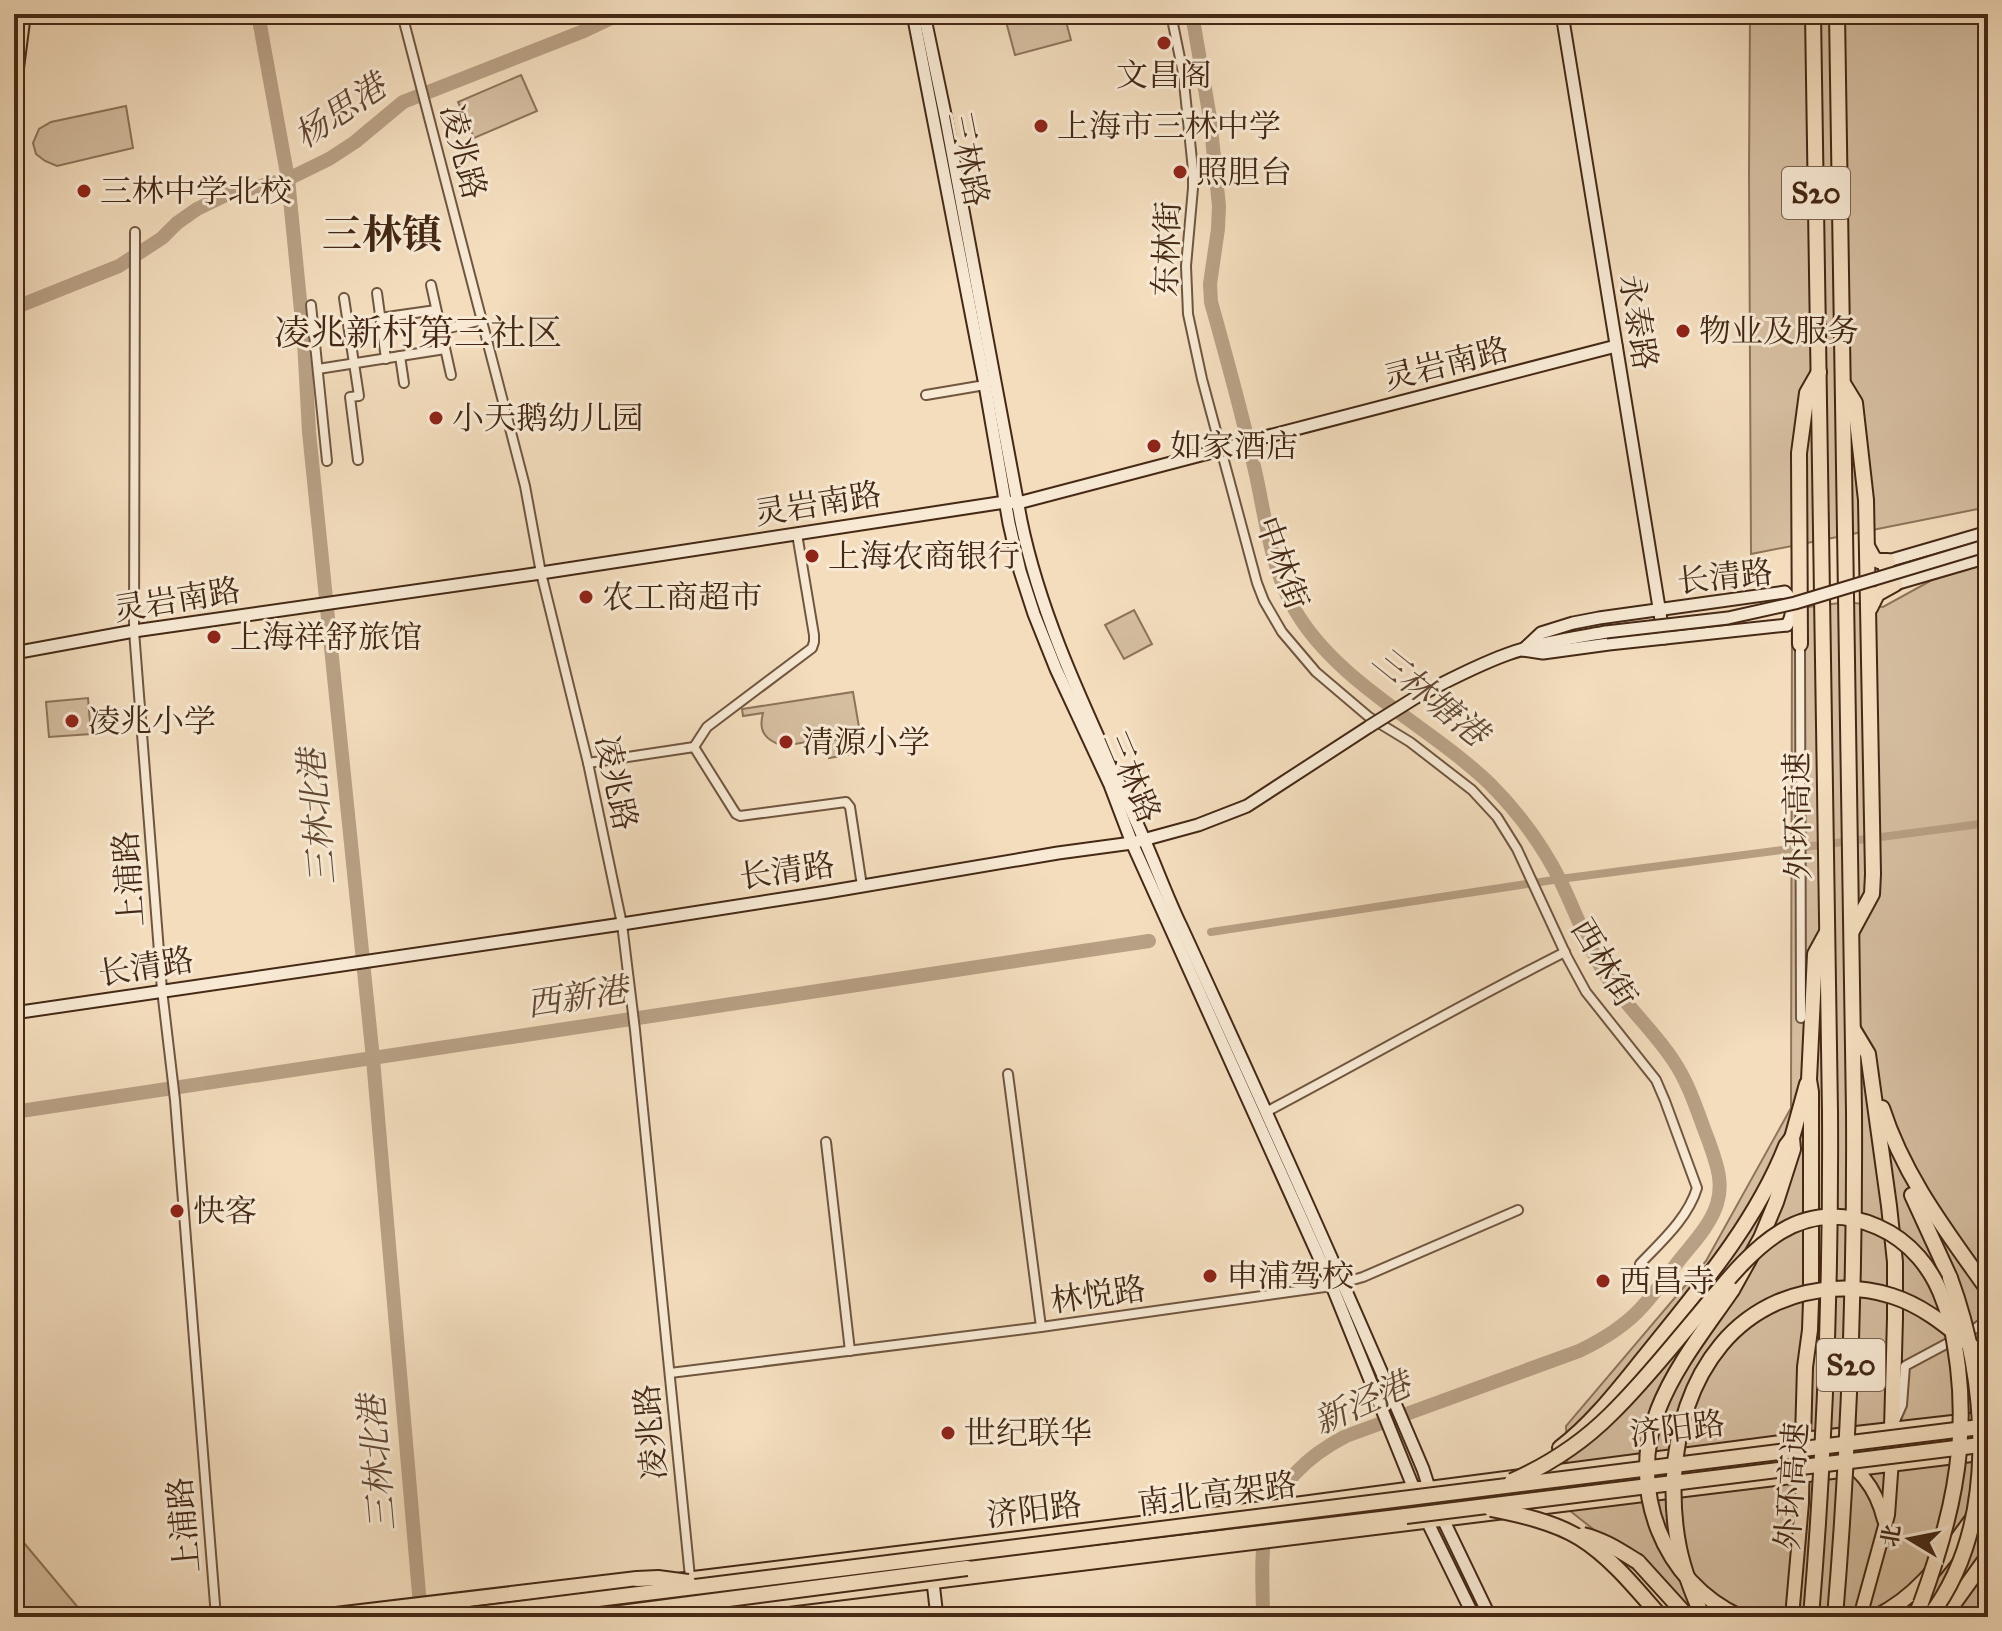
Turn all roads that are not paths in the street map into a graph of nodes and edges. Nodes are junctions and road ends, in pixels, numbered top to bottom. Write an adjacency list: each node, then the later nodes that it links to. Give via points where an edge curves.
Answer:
1 (17, 14): 10 (highway)
2 (24, 14): 11 (main road)
3 (402, 14): 19 (street, 凌兆路)
4 (913, 14): 31 (main road, 三林路)
5 (924, 14): 36 (main road, 三林路)
6 (1171, 14): 33 (street, 东林街, via 1182,63 1193,170 1188,314)
7 (1562, 14): 21 (main road, 永泰路)
8 (1813, 14): 27 (highway, 外环高速 / S20)
9 (1837, 14): 30 (highway, 外环高速 / S20)
10 (14, 37)
11 (14, 91)
12 (135, 232): 50 (street, 上浦路)
13 (431, 285): 17 (street)
14 (377, 293): 18 (street)
15 (344, 298): 25 (street)
16 (311, 305): 26 (street)
17 (436, 310): 18 (street); 20 (street)
18 (380, 318): 24 (street)
19 (482, 320): 20 (street); 43 (street, 凌兆路, via 525,486)
20 (441, 330): 22 (street)
21 (1616, 346): 36 (main road, 灵岩南路, bridge); 47 (main road, 永泰路)
22 (445, 349): 23 (street); 28 (street)
23 (400, 356): 24 (street); 29 (street)
24 (386, 359): 25 (street)
25 (354, 364): 26 (street); 34 (street, via 359,396 350,397)
26 (318, 369): 35 (street)
27 (1819, 372): 44 (highway, via 1807,393 1800,445); 63 (highway, 外环高速 / S20)
28 (451, 375)
29 (404, 383)
30 (1843, 383): 39 (highway, via 1855,403); 64 (highway, 外环高速 / S20)
31 (985, 385): 32 (street); 36 (main road, 三林路)
32 (926, 395)
33 (1217, 435): 55 (street, 中林街, via 1249,558 1269,610 1316,672)
34 (358, 460)
35 (327, 461)
36 (1011, 503): 38 (main road, 灵岩南路); 58 (main road, 三林路, via 1072,680); 59 (main road, 三林路, via 1020,571 1034,614)
37 (1988, 532): 42 (main road)
38 (797, 534): 43 (main road, 灵岩南路); 56 (street, via 812,648 707,727)
39 (1868, 543): 42 (highway, via 1874,559); 48 (highway)
40 (1988, 545): 53 (main road, 长清路, bridge, via 1795,603)
41 (1988, 557): 45 (main road)
42 (1888, 561): 45 (main road, via 1883,576)
43 (541, 573): 50 (main road, 灵岩南路); 57 (street, 凌兆路)
44 (1799, 576): 46 (highway); 52 (highway)
45 (1895, 584): 48 (highway, via 1877,594)
46 (1785, 592): 47 (main road, 长清路); 49 (main road, 长清路, via 1791,607)
47 (1659, 610): 51 (main road, 永泰路); 53 (main road, 长清路, via 1573,623 1541,633)
48 (1868, 613): 64 (highway, via 1872,894)
49 (1787, 625): 51 (main road, 长清路); 52 (main road)
50 (134, 631): 54 (main road, 灵岩南路); 67 (street, 上浦路)
51 (1664, 638): 53 (main road, 长清路, via 1543,653)
52 (1800, 644): 69 (street)
53 (1523, 650): 55 (main road, 长清路, bridge, via 1492,660)
54 (14, 653)
55 (1371, 722): 58 (main road, 长清路, via 1247,806); 66 (street, 西林街, via 1410,742 1483,801 1508,833)
56 (694, 747): 57 (street); 60 (street, via 740,816 849,803)
57 (588, 763): 61 (street, 凌兆路)
58 (1144, 839): 59 (main road, 长清路); 62 (main road, 三林路)
59 (1132, 843): 60 (main road, 长清路); 62 (main road, 三林路)
60 (862, 886): 61 (main road, 长清路)
61 (622, 924): 67 (main road, 长清路); 86 (street, 凌兆路)
62 (1175, 925): 65 (main road, 三林路)
63 (1828, 932): 73 (highway, via 1815,954); 128 (highway, 外环高速 / S20, bridge, via 1828,1342)
64 (1851, 932): 70 (highway, 外环高速 / S20)
65 (1185, 947): 74 (main road, 三林路); 80 (main road, 三林路)
66 (1565, 952): 74 (street); 79 (street, 西林街, via 1586,992 1656,1080 1696,1182 1687,1209)
67 (162, 990): 68 (main road, 长清路); 114 (street, 上浦路)
68 (14, 1013)
69 (1801, 1018)
70 (1853, 1029): 72 (highway, via 1868,1054); 129 (highway, 外环高速 / S20, bridge, via 1852,1343)
71 (1008, 1074): 83 (street)
72 (1872, 1079): 77 (highway); 89 (highway, via 1895,1262)
73 (1809, 1080): 75 (highway); 90 (highway, via 1811,1301 1805,1367)
74 (1266, 1112): 80 (main road, 三林路)
75 (1792, 1138): 95 (highway, bridge, via 1760,1201 1699,1289 1605,1405); 126 (highway, bridge, via 1789,1165 1769,1220 1732,1290 1664,1395 1650,1435 1646,1475 1662,1539 1702,1592)
76 (826, 1142): 84 (street)
77 (1895, 1144): 81 (highway, via 1916,1186); 132 (highway, bridge, via 1895,1160 1964,1319 1979,1414 1979,1466 1967,1540 1951,1582)
78 (1518, 1210): 80 (street, 林悦路)
79 (1640, 1264)
80 (1338, 1285): 83 (street, 林悦路); 97 (main road, 三林路); 98 (main road, 三林路, via 1388,1386)
81 (1988, 1290)
82 (1988, 1318): 89 (street, via 1905,1366 1902,1405)
83 (1041, 1327): 84 (street, 林悦路)
84 (850, 1351): 86 (street, 林悦路)
85 (1988, 1359): 125 (highway, bridge, via 1928,1313 1863,1290 1823,1290 1785,1299 1731,1334 1693,1391 1675,1464 1679,1550)
86 (670, 1373): 107 (street, 凌兆路)
87 (1988, 1418): 89 (main road, 济阳路)
88 (1988, 1426): 99 (highway, 南北高架路, bridge)
89 (1892, 1429): 90 (main road, 济阳路); 93 (main road)
90 (1810, 1438): 94 (main road); 96 (main road); 98 (main road, 济阳路)
91 (1988, 1444): 101 (highway, 南北高架路, bridge)
92 (1988, 1453): 93 (main road, 济阳路)
93 (1892, 1465): 94 (main road, 济阳路); 104 (main road)
94 (1856, 1469): 96 (main road, 济阳路); 104 (main road, via 1877,1496)
95 (1529, 1473): 99 (highway, bridge); 111 (highway, bridge, via 1569,1450 1613,1413 1765,1241 1814,1219 1864,1222 1898,1238 1927,1268 1946,1306 1957,1355 1958,1472 1947,1528)
96 (1803, 1476): 102 (main road, 济阳路); 127 (main road)
97 (1414, 1488): 98 (main road, 济阳路); 103 (main road, 三林路); 107 (main road, 济阳路)
98 (1429, 1488): 102 (main road, 三林路)
99 (1490, 1489): 109 (highway, 南北高架路, bridge)
100 (1988, 1499): 131 (highway, bridge, via 1927,1580)
101 (1478, 1507): 105 (highway, bridge); 110 (highway, 南北高架路, bridge)
102 (1442, 1519): 103 (main road, 济阳路); 122 (main road, 三林路)
103 (1427, 1521): 108 (main road, 济阳路); 121 (main road, 三林路)
104 (1884, 1523): 130 (main road)
105 (1567, 1531): 123 (highway, bridge, via 1607,1559); 124 (highway, bridge, via 1594,1537 1638,1562)
106 (1988, 1556): 133 (highway)
107 (689, 1578): 112 (main road, 济阳路); 113 (street, 凌兆路)
108 (933, 1582): 113 (main road, 济阳路); 120 (main road)
109 (712, 1585): 112 (highway, 南北高架路, bridge); 115 (highway, bridge, via 637,1579)
110 (715, 1601): 117 (highway, 南北高架路, bridge); 119 (highway, bridge)
111 (1918, 1610)
112 (448, 1613): 116 (main road, 济阳路)
113 (693, 1613): 118 (main road, 济阳路)
114 (216, 1617)
115 (319, 1617)
116 (366, 1617)
117 (590, 1617)
118 (663, 1617)
119 (670, 1617)
120 (937, 1617)
121 (1474, 1617)
122 (1490, 1617)
123 (1661, 1617)
124 (1688, 1617)
125 (1703, 1617)
126 (1740, 1617)
127 (1792, 1617)
128 (1811, 1617)
129 (1835, 1617)
130 (1860, 1617)
131 (1876, 1617)
132 (1929, 1617)
133 (1944, 1617)

